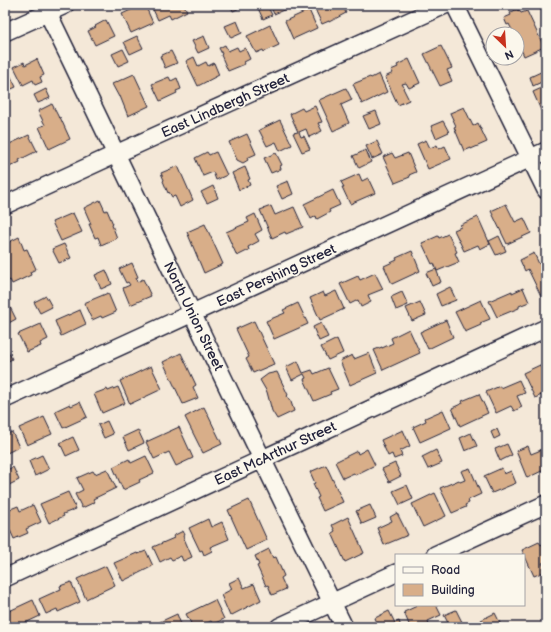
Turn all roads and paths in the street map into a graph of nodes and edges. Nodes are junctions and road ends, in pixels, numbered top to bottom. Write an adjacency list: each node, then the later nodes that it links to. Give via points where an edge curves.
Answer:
1 (65, 5): 4 (street)
2 (445, 5): 7 (street, East Lindbergh Street)
3 (455, 5): 8 (street)
4 (46, 9): 5 (street); 7 (street, North Union Street)
5 (5, 32)
6 (546, 151): 8 (street, East Pershing Street)
7 (116, 154): 10 (street, East Lindbergh Street); 11 (street, North Union Street)
8 (530, 158): 9 (street); 11 (street, East Pershing Street)
9 (546, 190)
10 (5, 205)
11 (193, 313): 13 (street, East Pershing Street); 14 (street, North Union Street)
12 (546, 328): 14 (street, East McArthur Street)
13 (5, 400)
14 (262, 459): 18 (street, East McArthur Street); 19 (street, North Union Street)
15 (546, 504): 16 (street)
16 (437, 554)
17 (395, 573): 19 (street)
18 (5, 578)
19 (332, 602): 20 (street); 21 (street, North Union Street)
20 (278, 627)
21 (344, 627)

